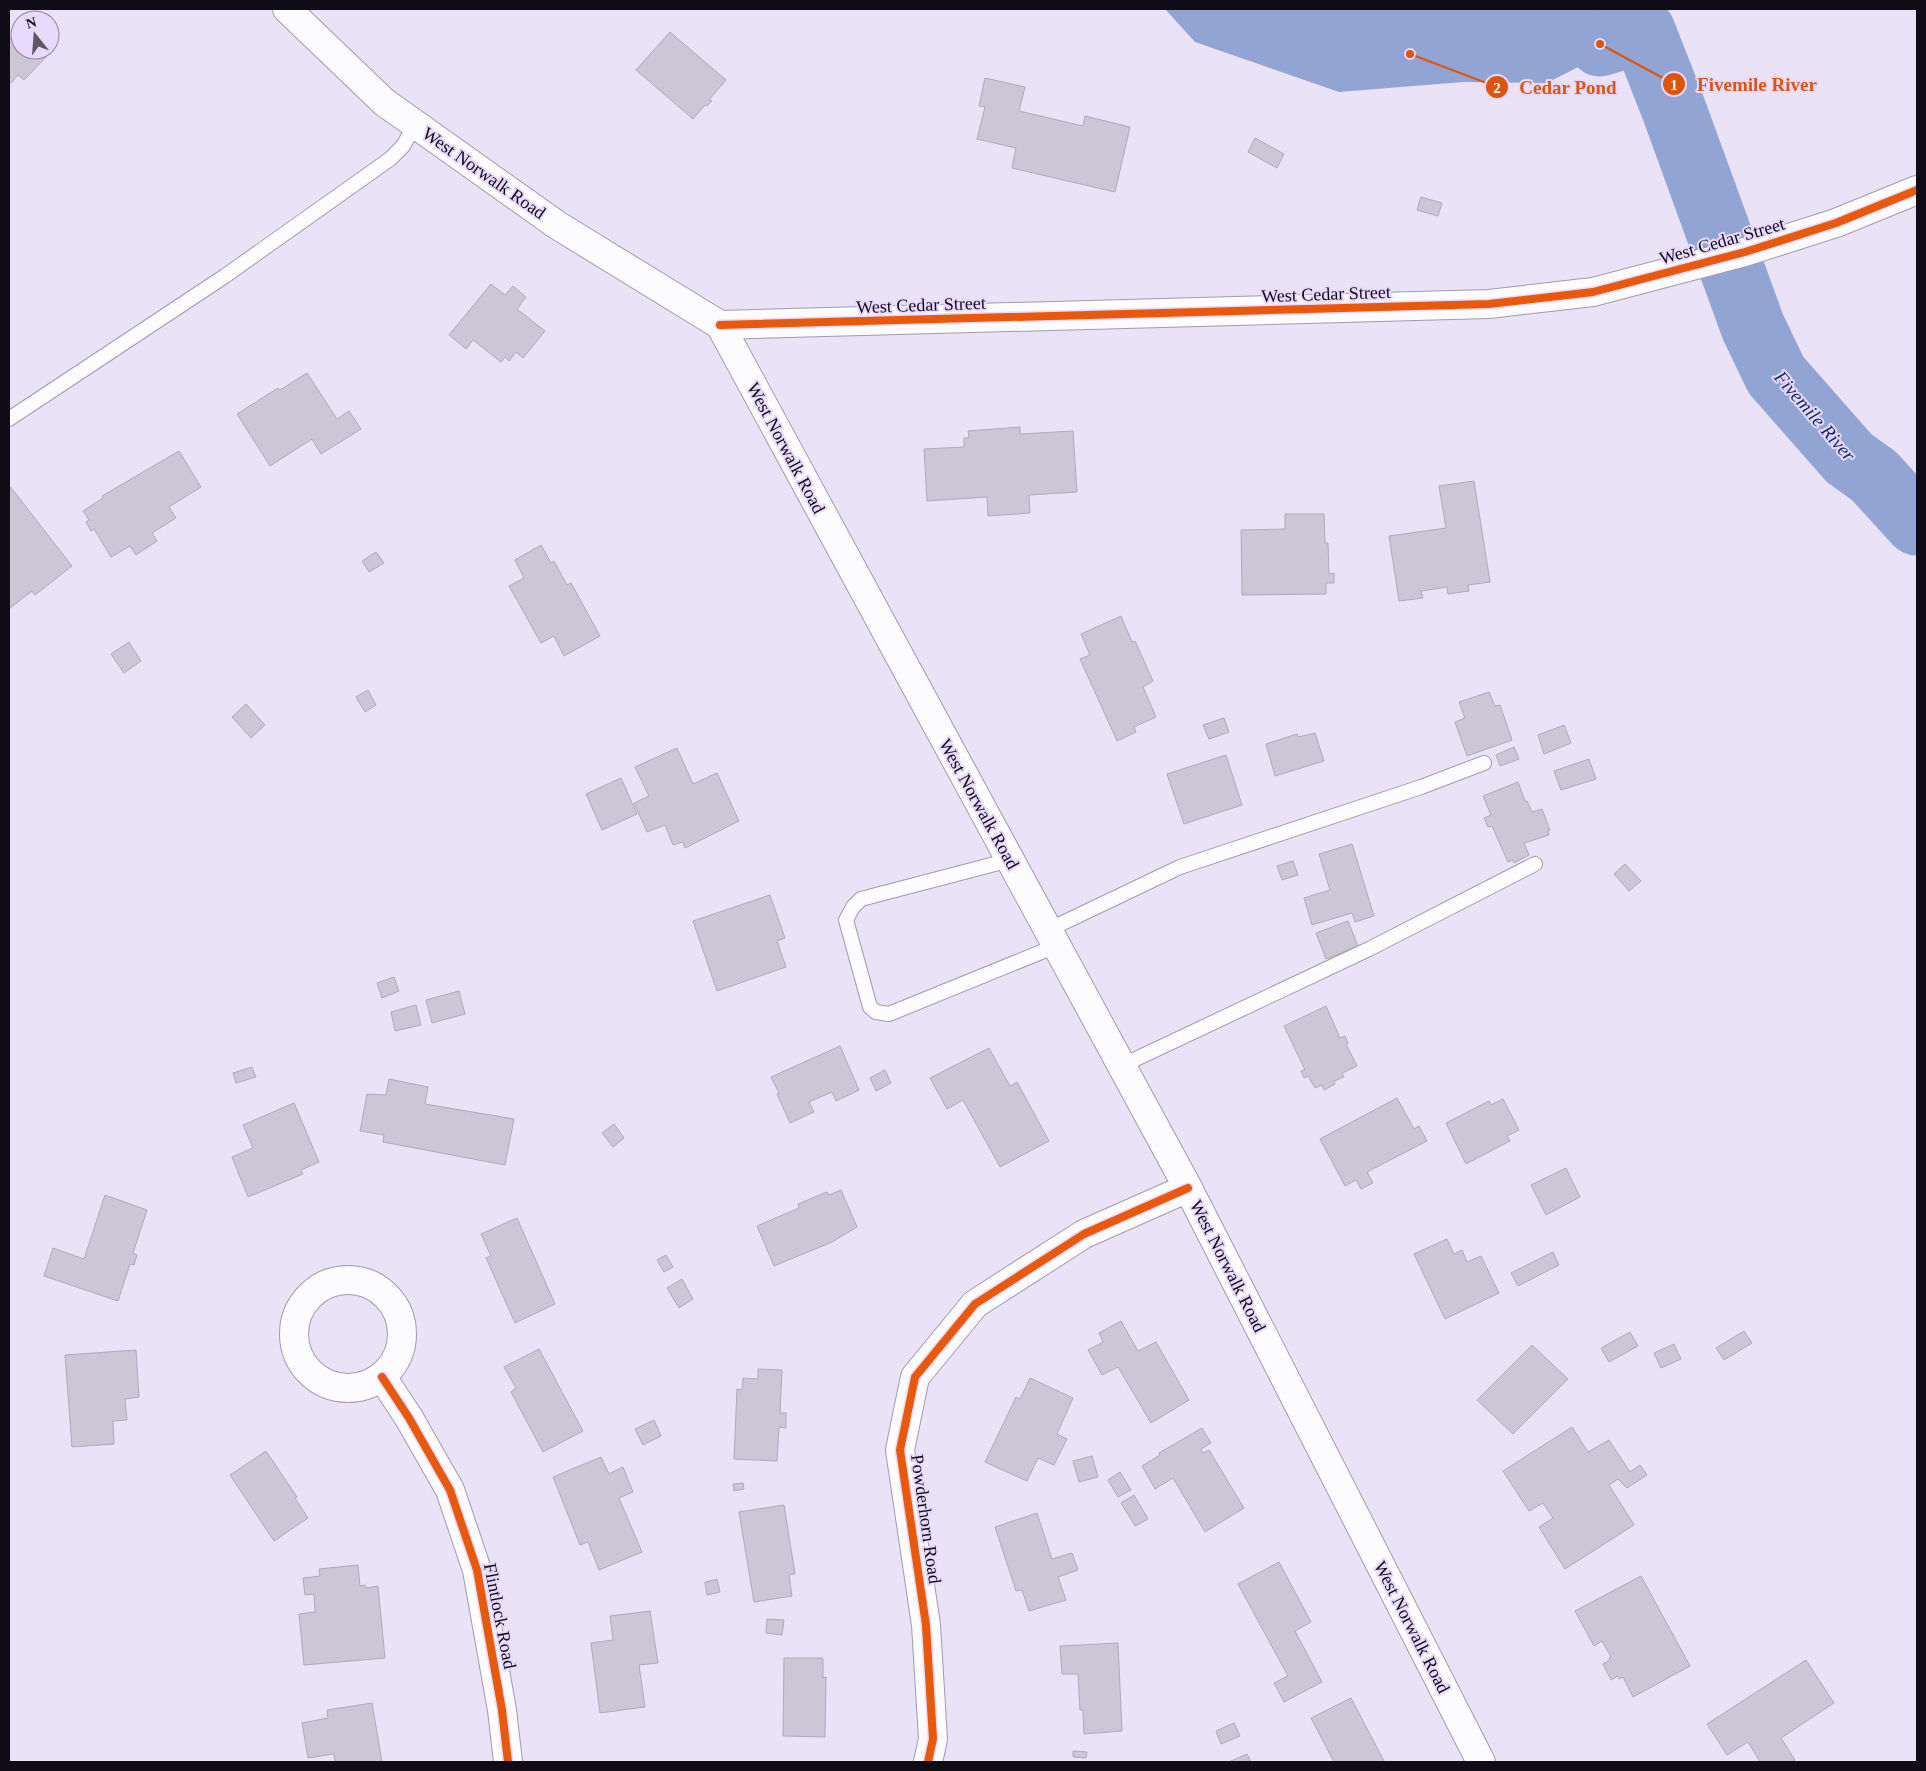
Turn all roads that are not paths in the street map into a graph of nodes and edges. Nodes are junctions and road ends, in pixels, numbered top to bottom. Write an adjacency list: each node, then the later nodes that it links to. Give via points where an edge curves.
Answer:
1 (287, 9): 2 (street, West Norwalk Road, via 384,102)
2 (416, 125): 4 (street, West Norwalk Road, via 556,225); 5 (lane, via 403,146 390,158 224,276)
3 (1917, 190): 4 (street, West Cedar Street, via 1836,223 1745,252 1593,292 1489,304)
4 (720, 325): 7 (street, West Norwalk Road)
5 (9, 419)
6 (1484, 763): 9 (lane, via 1180,867)
7 (1010, 860): 9 (street, West Norwalk Road); 9 (lane, via 861,899 853,906 846,920 870,1007 876,1012 889,1014)
8 (1535, 864): 10 (lane, via 1369,949)
9 (1052, 938): 10 (street, West Norwalk Road)
10 (1121, 1066): 11 (street, West Norwalk Road)
11 (1188, 1188): 14 (street, Powderhorn Road, via 1084,1234 975,1304 915,1377 900,1450 926,1624 933,1738); 15 (street, West Norwalk Road)
12 (382, 1377): 13 (street, Flintlock Road, via 450,1490 477,1570)
13 (508, 1762)
14 (928, 1762)
15 (1481, 1762)

